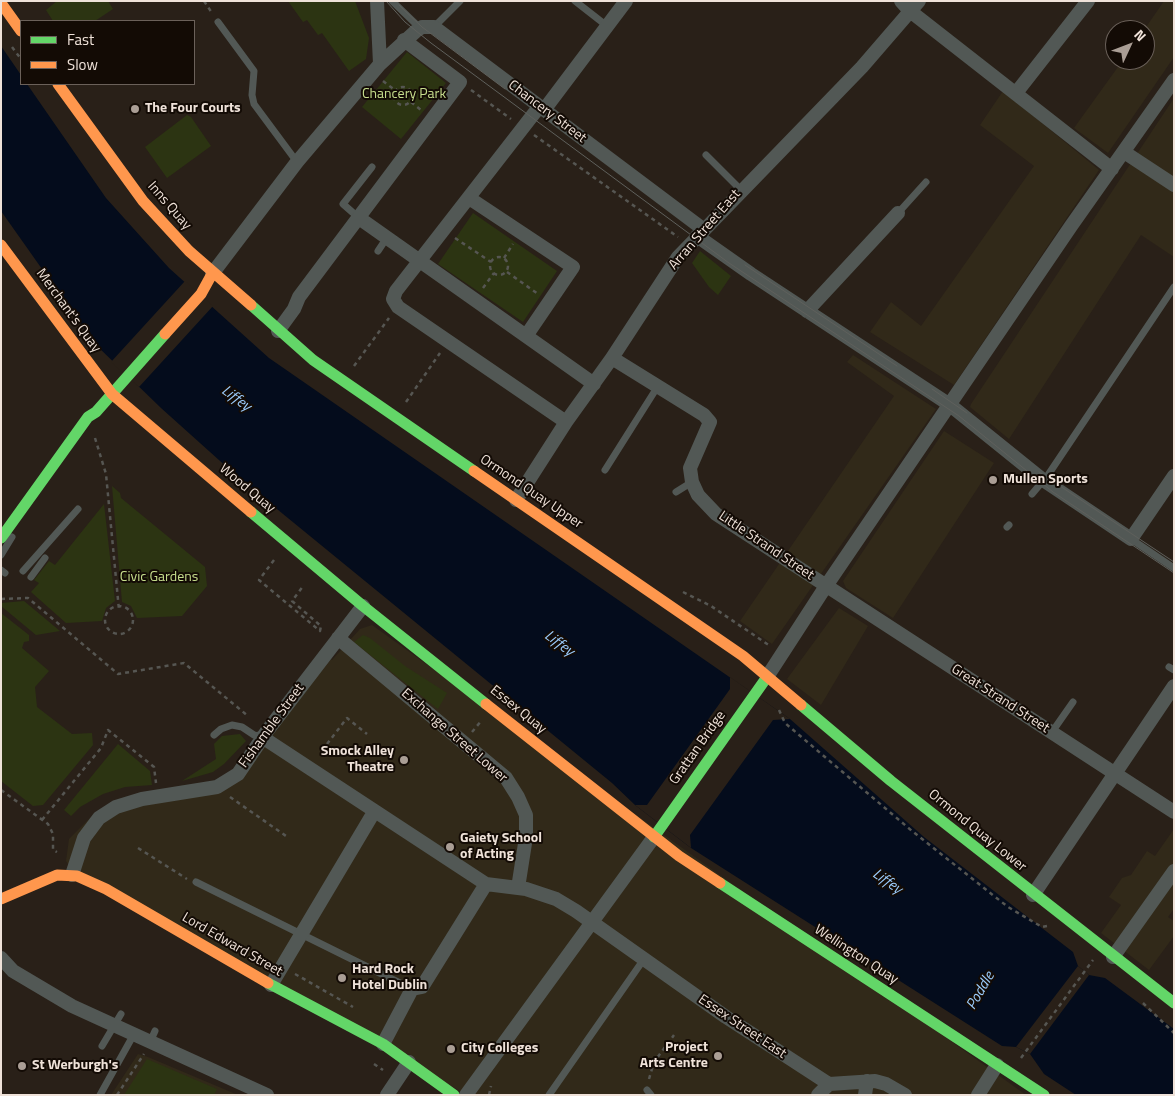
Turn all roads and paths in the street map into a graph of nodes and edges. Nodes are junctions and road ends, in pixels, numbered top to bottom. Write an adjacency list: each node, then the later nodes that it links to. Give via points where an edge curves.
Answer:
1 (204, 1): 10 (path)
2 (377, 1): 16 (street)
3 (392, 1): 13 (lane, Chancery Street)
4 (460, 1): 13 (lane)
5 (575, 1): 12 (lane)
6 (626, 1): 12 (street)
7 (1088, 1): 22 (street)
8 (1, 3): 14 (main road)
9 (910, 4): 22 (street); 32 (street, Arran Street East, via 862,67)
10 (212, 13)
11 (218, 22): 27 (lane, via 254,70 254,104)
12 (607, 26): 23 (street)
13 (427, 27): 15 (street); 23 (street, Chancery Street)
14 (20, 30)
15 (404, 40): 16 (street); 18 (street)
16 (384, 69): 19 (path); 27 (street)
17 (1174, 80): 25 (street)
18 (460, 82): 24 (path); 35 (street)
19 (379, 83)
20 (59, 85): 45 (main road, Inns Quay, via 143,201)
21 (406, 87): 21 (path, via 412,91 413,99 408,105 401,106 394,101 394,94 398,87)
22 (1016, 93): 29 (street)
23 (542, 109): 24 (street); 37 (street, Chancery Street)
24 (523, 128): 33 (street); 38 (path)
25 (1124, 152): 29 (street); 31 (street)
26 (706, 155): 32 (lane)
27 (296, 162): 45 (street)
28 (372, 167): 35 (lane, via 343,204)
29 (1112, 169): 58 (street)
30 (926, 182): 34 (lane)
31 (1174, 185)
32 (741, 190): 37 (street, Arran Street East)
33 (469, 198): 36 (street); 47 (street, via 573,267)
34 (898, 213): 49 (street)
35 (359, 218): 39 (street); 50 (street, via 299,297)
36 (444, 230): 42 (street); 43 (path)
37 (700, 232): 49 (street, Chancery Street); 53 (street, Arran Street East, via 678,257)
38 (680, 238)
39 (386, 239): 41 (lane); 42 (street)
40 (1, 244): 57 (main road, Merchant's Quay)
41 (378, 251)
42 (419, 262): 48 (street, via 396,291 393,299); 51 (street)
43 (491, 262): 44 (path, via 494,273 502,275); 44 (path, via 495,257 504,258 509,264)
44 (506, 272): 47 (path)
45 (212, 274): 50 (main road, Inns Quay); 57 (main road, via 201,294)
46 (1174, 287): 66 (lane)
47 (550, 302): 51 (street)
48 (398, 307): 52 (street); 54 (path)
49 (807, 311): 58 (street, Chancery Street)
50 (278, 331): 54 (main road, Ormond Quay Upper)
51 (526, 336): 55 (street)
52 (448, 342): 60 (path); 61 (street)
53 (612, 358): 55 (street, Arran Street East); 56 (street)
54 (343, 382): 60 (main road, Ormond Quay Upper)
55 (594, 384): 61 (street, Arran Street East)
56 (658, 386): 64 (lane); 67 (street, via 710,422 690,468)
57 (112, 394): 59 (main road); 86 (main road, Wood Quay)
58 (950, 405): 66 (street, Chancery Street); 82 (street)
59 (96, 412): 62 (lane); 73 (main road, via 83,423)
60 (396, 417): 70 (main road, Ormond Quay Upper)
61 (566, 422): 70 (street, Arran Street East)
62 (95, 424)
63 (94, 437): 85 (path, via 106,474)
64 (604, 470)
65 (1174, 476): 74 (street)
66 (1044, 480): 69 (lane); 74 (street, Chancery Street)
67 (692, 482): 68 (lane); 82 (street, Little Strand Street, via 698,495 716,514)
68 (676, 492)
69 (1032, 494)
70 (516, 500): 90 (main road, Ormond Quay Upper, via 693,620)
71 (78, 509): 79 (lane)
72 (31, 511): 75 (lane)
73 (1, 538)
74 (1131, 539): 78 (lane)
75 (1, 555)
76 (46, 558): 80 (lane)
77 (274, 560): 81 (path, via 259,580 320,631 321,626 292,601)
78 (1174, 568)
79 (23, 571)
80 (31, 577)
81 (304, 585)
82 (826, 586): 90 (street); 95 (street, Great Strand Street)
83 (677, 588): 89 (path, via 711,606)
84 (1, 599): 96 (path, via 28,598 118,674 184,663)
85 (118, 606): 85 (path, via 109,610 105,621 110,630 121,634 130,629 134,618 128,609); 87 (path)
86 (363, 606): 88 (street, Fishamble Street); 93 (main road, Essex Quay)
87 (119, 610)
88 (338, 638): 96 (street, Fishamble Street); 99 (street, Exchange Street Lower)
89 (772, 648)
90 (767, 677): 109 (main road, Grattan Bridge); 117 (main road, Ormond Quay Lower)
91 (1171, 696): 101 (street)
92 (1073, 702): 95 (lane)
93 (492, 708): 99 (path); 109 (main road, Essex Quay)
94 (778, 710): 120 (path, via 785,723 912,831 1008,907)
95 (1052, 732): 101 (street, Great Strand Street)
96 (265, 734): 98 (lane, via 254,735 232,725); 105 (street); 113 (street, Fishamble Street, via 238,774 217,787 142,799 116,807 100,818 84,838)
97 (367, 734): 100 (path, via 347,718)
98 (214, 735)
99 (464, 742): 116 (street, Exchange Street Lower, via 506,778 526,815)
100 (327, 744)
101 (1115, 773): 106 (street, Great Strand Street); 117 (street)
102 (156, 787): 107 (path, via 154,767 108,730 101,748)
103 (1, 790): 107 (path)
104 (240, 805): 108 (path)
105 (374, 812): 115 (street); 121 (street)
106 (1174, 812)
107 (42, 820): 111 (path, via 52,829 53,850)
108 (286, 836)
109 (654, 837): 119 (street); 140 (main road, Wellington Quay)
110 (138, 848): 114 (path)
111 (57, 852)
112 (1174, 871): 122 (street)
113 (69, 875): 118 (main road, via 45,879); 126 (main road, Lord Edward Street, via 106,889)
114 (196, 882): 121 (lane)
115 (486, 884): 116 (street, Essex Street East); 127 (street, via 422,987)
116 (518, 888): 119 (street, Essex Street East, via 556,899)
117 (1033, 895): 122 (main road, Ormond Quay Lower)
118 (1, 899)
119 (592, 921): 124 (street, Essex Street East); 151 (street)
120 (1042, 927)
121 (301, 935): 126 (street); 127 (lane)
122 (1113, 957): 129 (main road, Ormond Quay Lower)
123 (1, 958): 130 (street, via 41,989)
124 (644, 959): 143 (street, Essex Street East); 153 (lane)
125 (1092, 961): 136 (path)
126 (271, 984): 134 (main road, Lord Edward Street)
127 (412, 989): 134 (street)
128 (1140, 999): 131 (path)
129 (1174, 1003)
130 (117, 1020): 132 (street); 135 (lane)
131 (1174, 1033)
132 (134, 1034): 146 (lane); 148 (street, via 152,1037)
133 (674, 1036): 145 (path, via 654,1062)
134 (384, 1044): 138 (main road, Lord Edward Street)
135 (102, 1046)
136 (1025, 1053)
137 (143, 1055): 147 (path)
138 (409, 1062): 149 (street); 150 (main road, Lord Edward Street)
139 (374, 1064): 141 (path)
140 (997, 1065): 156 (street); 157 (main road, Wellington Quay)
141 (383, 1070)
142 (492, 1081): 152 (path)
143 (829, 1084): 144 (street); 154 (street)
144 (866, 1088): 155 (street, via 886,1084)
145 (649, 1092)
146 (100, 1095)
147 (117, 1095)
148 (267, 1095)
149 (387, 1095)
150 (454, 1095)
151 (466, 1095)
152 (489, 1095)
153 (549, 1095)
154 (818, 1095)
155 (905, 1095)
156 (978, 1095)
157 (1044, 1095)

